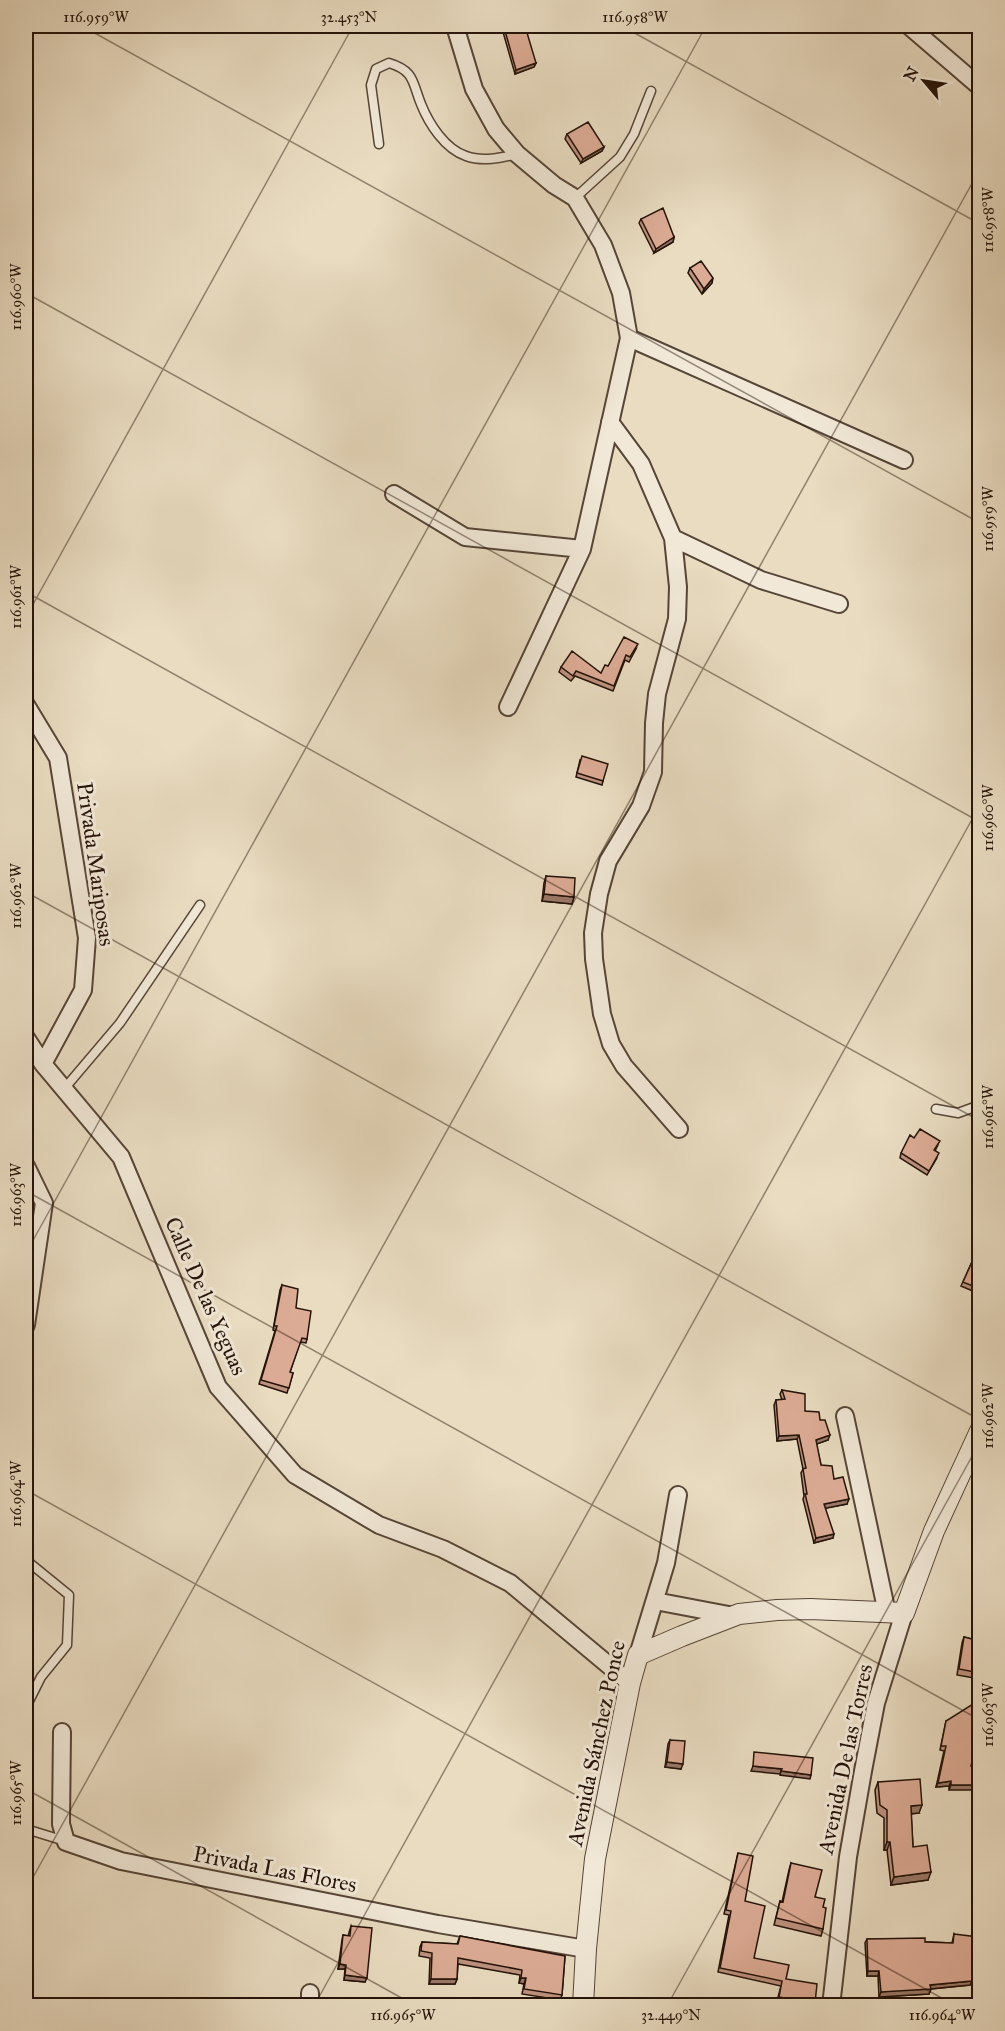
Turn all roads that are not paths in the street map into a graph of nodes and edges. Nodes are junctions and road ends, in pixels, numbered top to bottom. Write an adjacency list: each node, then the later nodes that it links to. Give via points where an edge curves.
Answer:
1 (455, 26): 6 (street, via 474,89 496,129)
2 (909, 26): 3 (street)
3 (980, 87)
4 (651, 91): 7 (lane, via 620,158)
5 (379, 144): 6 (lane, via 371,85 376,69 389,63 402,67 413,79 422,106 441,140 466,156 492,159)
6 (517, 154): 7 (street)
7 (575, 198): 8 (street, via 603,245 621,293)
8 (629, 338): 9 (street); 10 (street)
9 (610, 422): 12 (street, via 641,464); 13 (street)
10 (904, 460)
11 (394, 494): 13 (street, via 465,537)
12 (673, 538): 14 (street, via 760,580); 23 (street, via 677,619 657,694 653,772 640,806 608,861 593,933 602,1014 611,1044 624,1066)
13 (582, 549): 16 (street)
14 (839, 604)
15 (26, 705): 19 (street, Privada Mariposas, via 58,758 87,938 83,990)
16 (508, 708)
17 (200, 905): 20 (lane, via 120,1023)
18 (26, 1038): 19 (street, Calle De las Yeguas)
19 (43, 1064): 20 (street, Calle De las Yeguas)
20 (64, 1089): 34 (street, Calle De las Yeguas, via 121,1157 219,1387 295,1475 379,1526 444,1549 510,1583)
21 (980, 1105): 22 (lane, via 957,1113)
22 (936, 1109)
23 (679, 1129)
24 (26, 1166): 25 (street, via 44,1203)
25 (26, 1324)
26 (845, 1416): 31 (street)
27 (980, 1431): 31 (street, Avenida De las Torres)
28 (678, 1495): 30 (street, Avenida Sánchez Ponce)
29 (26, 1560): 35 (lane, via 69,1595 68,1645 40,1677)
30 (655, 1601): 32 (street); 33 (street, Avenida Sánchez Ponce)
31 (896, 1613): 32 (street, via 810,1609); 41 (street, Avenida De las Torres, via 848,1857)
32 (734, 1616): 33 (street)
33 (638, 1655): 34 (street, Avenida Sánchez Ponce)
34 (630, 1683): 39 (street, Avenida Sánchez Ponce, via 595,1859)
35 (26, 1707)
36 (62, 1732): 38 (street, via 61,1824)
37 (26, 1829): 38 (lane)
38 (66, 1842): 39 (street, Privada Las Flores, via 121,1861)
39 (586, 1949): 40 (street, Avenida Sánchez Ponce)
40 (583, 2006)
41 (831, 2006)

